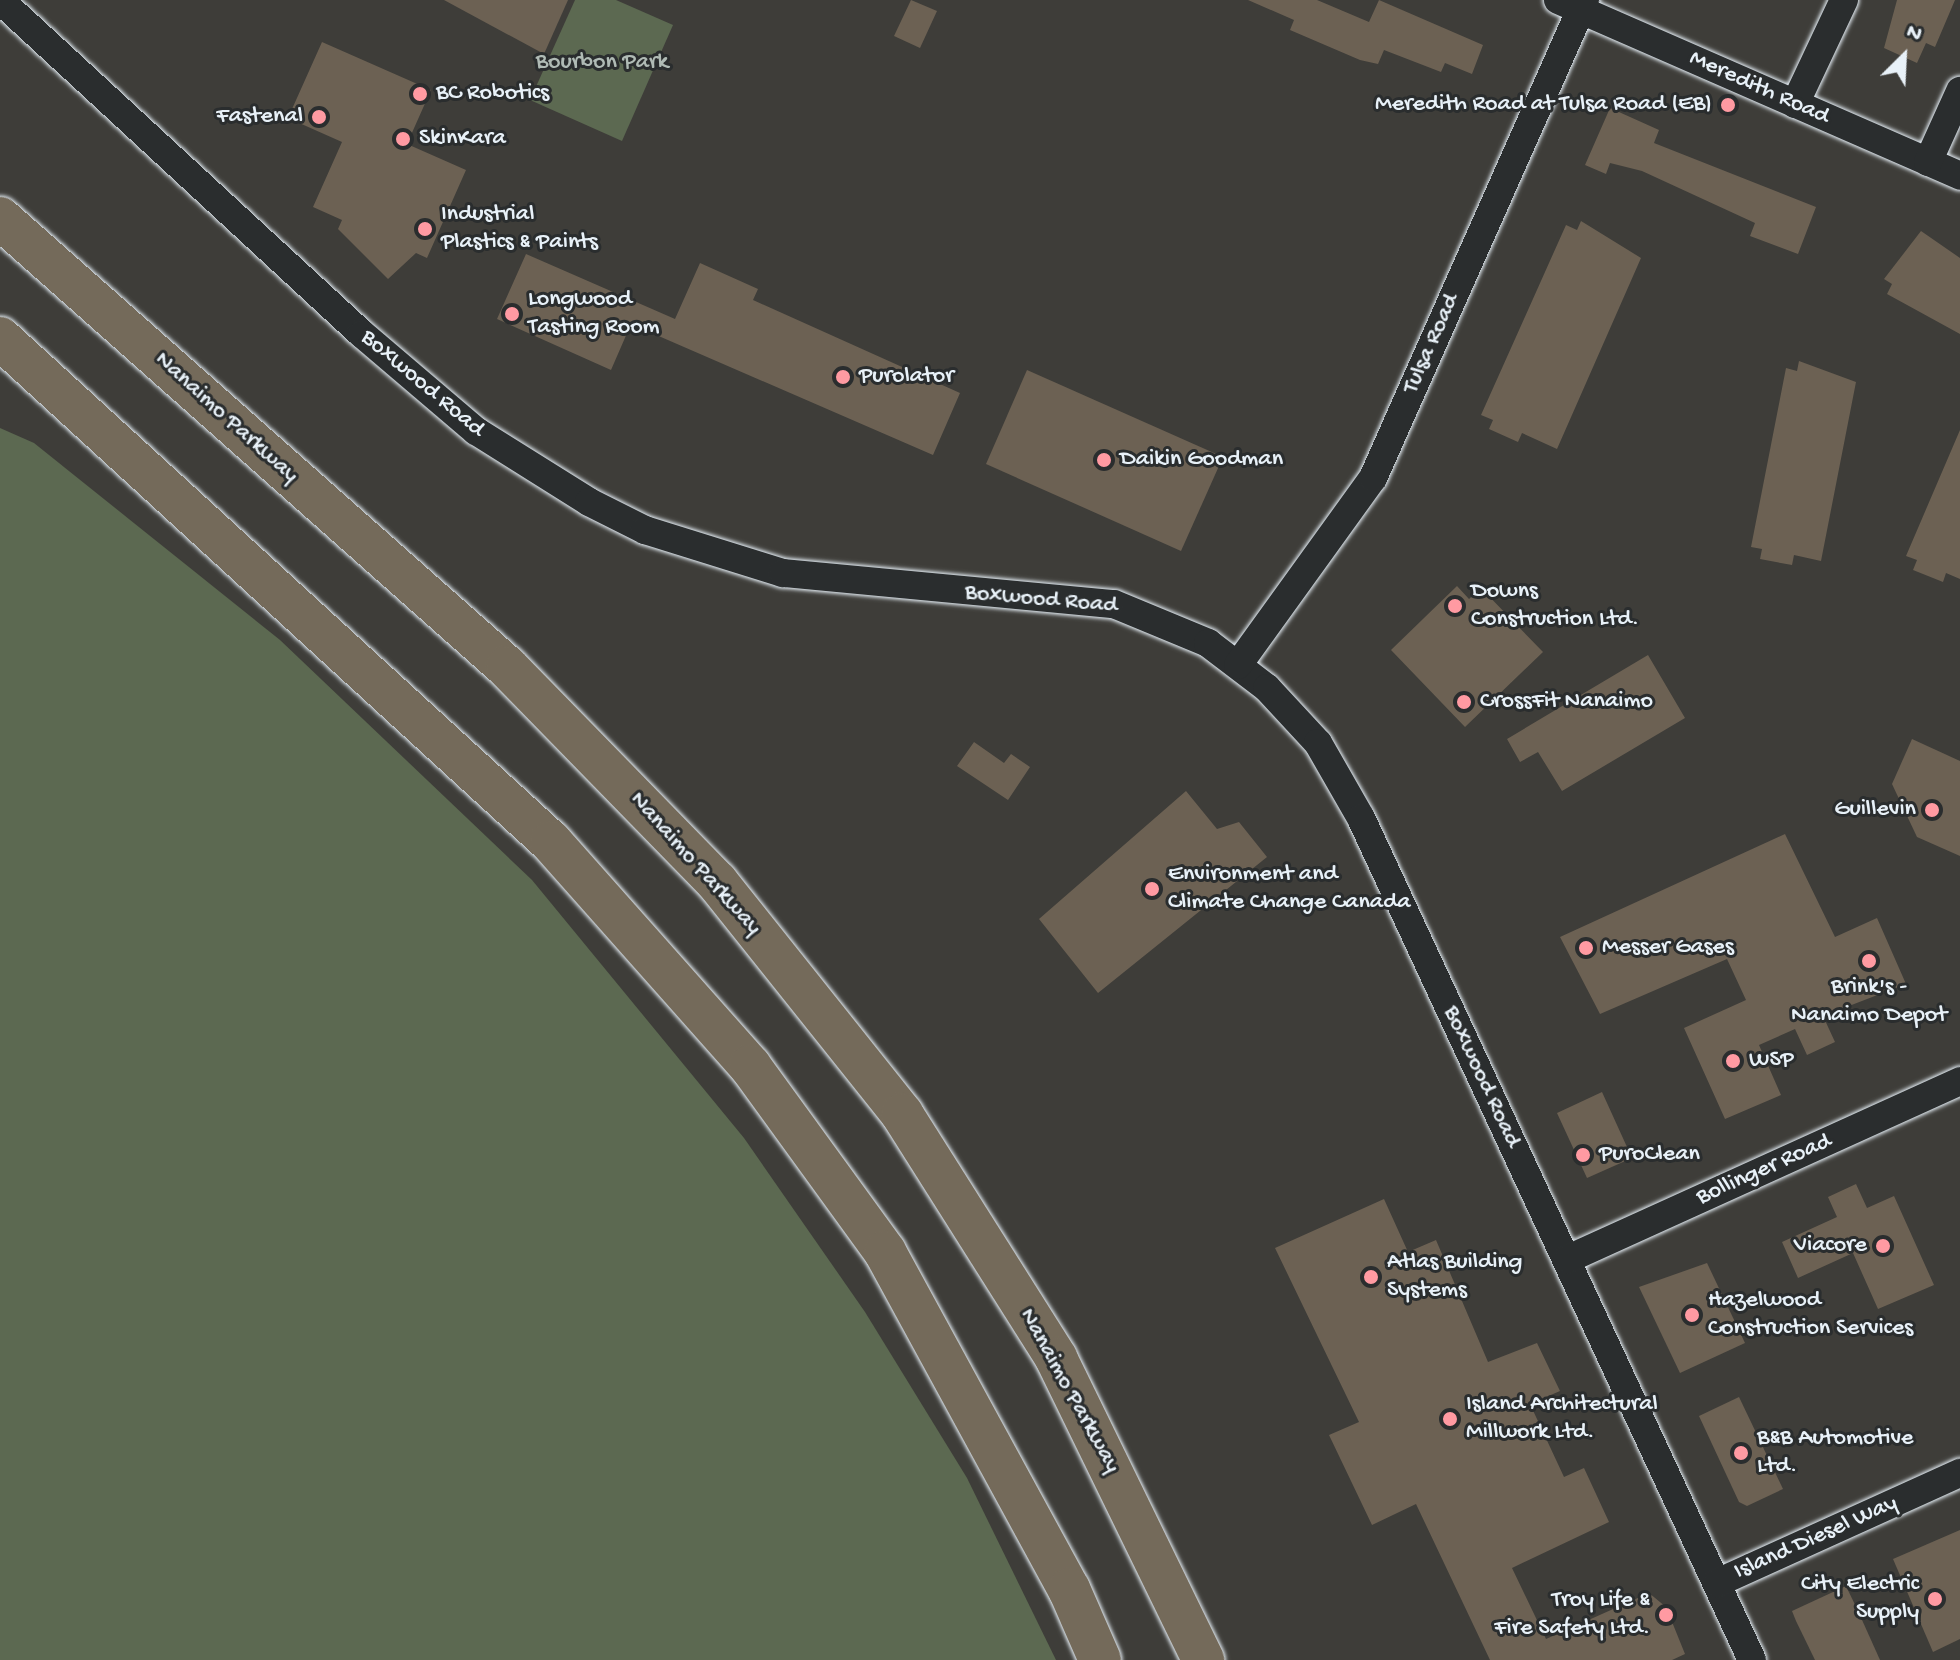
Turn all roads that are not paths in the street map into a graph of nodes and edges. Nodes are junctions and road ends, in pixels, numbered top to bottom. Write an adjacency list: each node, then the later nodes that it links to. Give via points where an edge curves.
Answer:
1 (0, 0): 10 (street, Boxwood Road, via 465,422 589,502 645,530 783,573 1114,604 1173,624)
2 (1844, 0): 5 (street)
3 (1574, 3): 5 (street, Meredith Road); 10 (street, Tulsa Road, via 1373,478)
4 (1960, 91): 6 (street)
5 (1795, 104): 6 (street, Meredith Road)
6 (1928, 162): 7 (street, Meredith Road)
7 (1960, 176)
8 (0, 218): 16 (highway, Nanaimo Parkway, via 507,667 717,882 902,1114 1056,1358)
9 (0, 338): 15 (highway, via 551,842 750,1066 885,1252 1069,1589)
10 (1238, 665): 12 (street, Boxwood Road, via 1292,712 1339,777)
11 (1960, 1081): 12 (street, Bollinger Road)
12 (1568, 1259): 14 (street, Boxwood Road)
13 (1960, 1473): 14 (street, Island Diesel Way)
14 (1717, 1583): 17 (street, Boxwood Road)
15 (1100, 1660)
16 (1203, 1660)
17 (1752, 1660)

